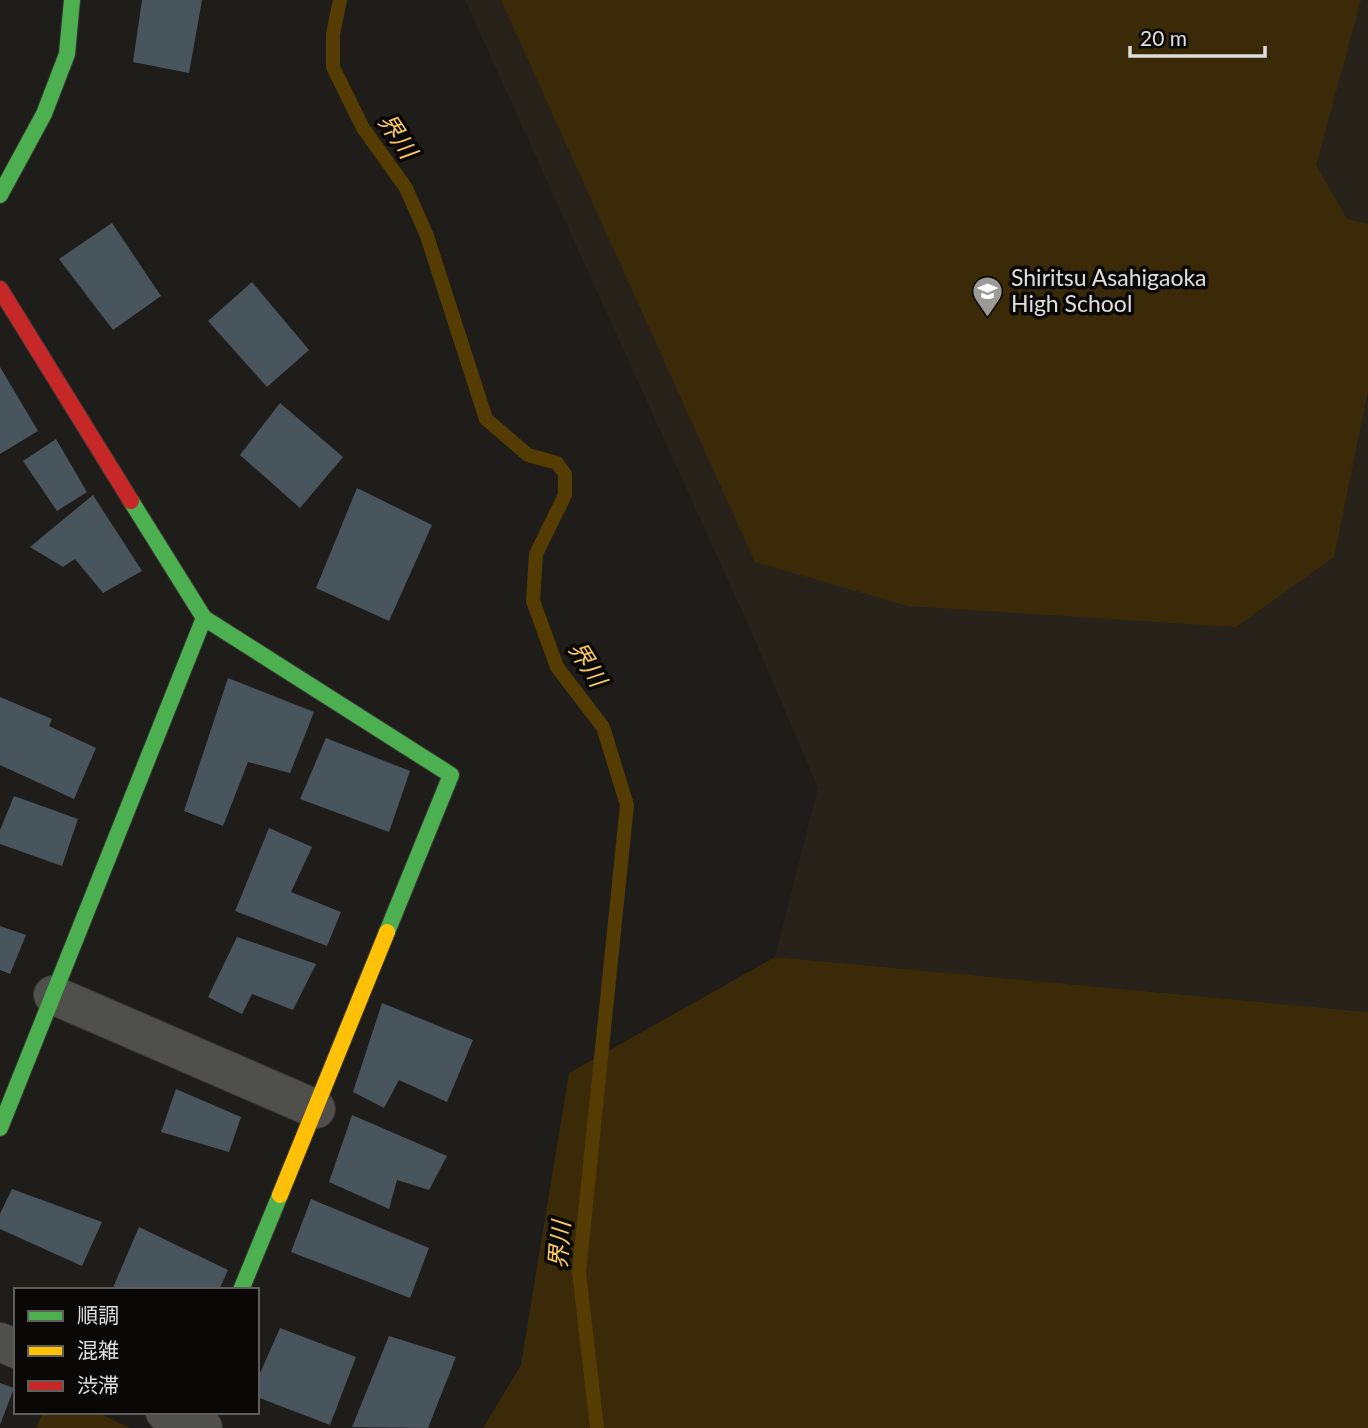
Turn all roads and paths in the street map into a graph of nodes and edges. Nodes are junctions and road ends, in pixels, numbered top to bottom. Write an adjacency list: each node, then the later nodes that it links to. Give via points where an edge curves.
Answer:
1 (72, 0): 2 (street, via 67,54 44,114)
2 (0, 195)
3 (0, 289): 4 (street)
4 (204, 618): 5 (street); 6 (street, via 451,775)
5 (53, 995): 6 (street); 7 (street)
6 (316, 1109): 8 (street)
7 (0, 1128)
8 (242, 1288)

